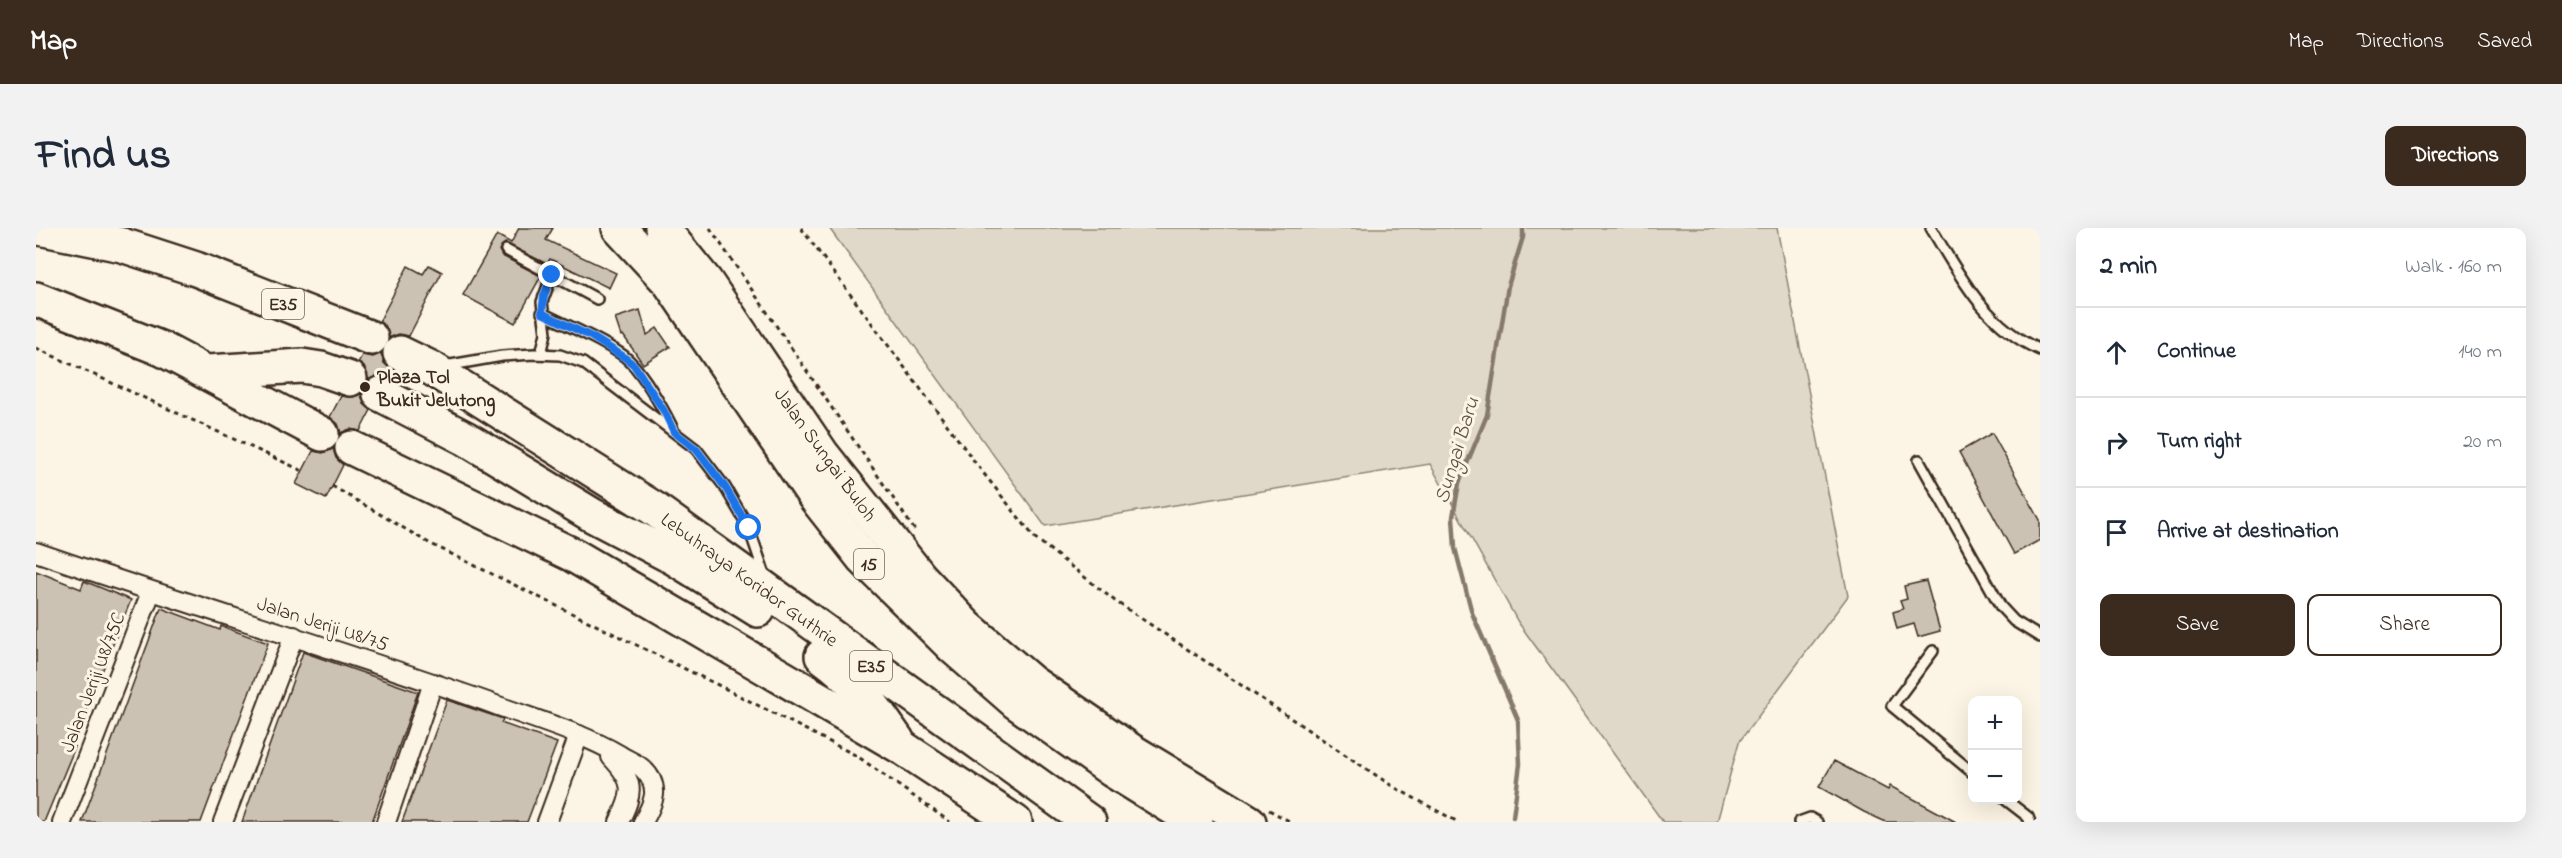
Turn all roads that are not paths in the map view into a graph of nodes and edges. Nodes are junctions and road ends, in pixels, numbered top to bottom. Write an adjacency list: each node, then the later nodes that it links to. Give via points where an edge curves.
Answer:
1 (39, 228): 10 (highway, E35, via 122,245 196,269)
2 (619, 228): 42 (highway, Jalan Sungai Buloh / 15, via 670,283 815,497 863,558 1016,702 1112,770)
3 (662, 228): 33 (highway, Jalan Sungai Buloh / 15, via 706,282 822,454 920,577 967,627 1031,682 1130,750)
4 (1931, 228): 11 (lane, via 1974,299 2020,341)
5 (506, 250): 6 (lane)
6 (552, 275): 8 (lane); 9 (lane)
7 (36, 299): 15 (highway, via 162,348)
8 (597, 299)
9 (542, 313): 13 (lane, via 546,333); 18 (lane, via 592,337 634,365)
10 (371, 338)
11 (2040, 350)
12 (400, 353): 14 (highway, Lebuhraya Koridor Guthrie / E35)
13 (541, 354): 14 (lane); 18 (lane, via 560,355 583,363)
14 (431, 368): 24 (highway, Lebuhraya Koridor Guthrie / E35, via 653,508)
15 (208, 372): 16 (highway, via 302,366); 19 (highway)
16 (350, 379)
17 (380, 394): 30 (highway, via 465,438 747,602 847,674)
18 (674, 432): 24 (lane, via 696,449 725,487 749,528)
19 (322, 434)
20 (352, 448): 30 (highway, via 573,555)
21 (1919, 460): 26 (lane, via 2001,607)
22 (36, 552): 23 (street, Jalan Jeriji U8/75)
23 (151, 592): 25 (street, Jalan Jeriji U8/75); 34 (street, Jalan Jeriji U8/75C)
24 (772, 595): 41 (highway, Lebuhraya Koridor Guthrie / E35)
25 (294, 636): 28 (street, Jalan Jeriji U8/75); 35 (street)
26 (2040, 638)
27 (1933, 651): 31 (lane, via 1892,706)
28 (433, 683): 29 (street, Jalan Jeriji U8/75); 36 (street)
29 (587, 738): 37 (street); 38 (street, Jalan Jeriji U8/75, via 627,774 631,791); 39 (street, Jalan Jeriji U8/75, via 643,768 649,776 654,802)
30 (903, 748): 40 (highway)
31 (1968, 769)
32 (2011, 804): 45 (lane)
33 (1255, 814)
34 (62, 822)
35 (223, 822)
36 (386, 822)
37 (547, 822)
38 (619, 822)
39 (643, 822)
40 (1015, 822)
41 (1089, 822)
42 (1197, 822)
43 (1799, 822): 44 (lane, via 1810,818)
44 (1817, 822)
45 (2030, 822)

